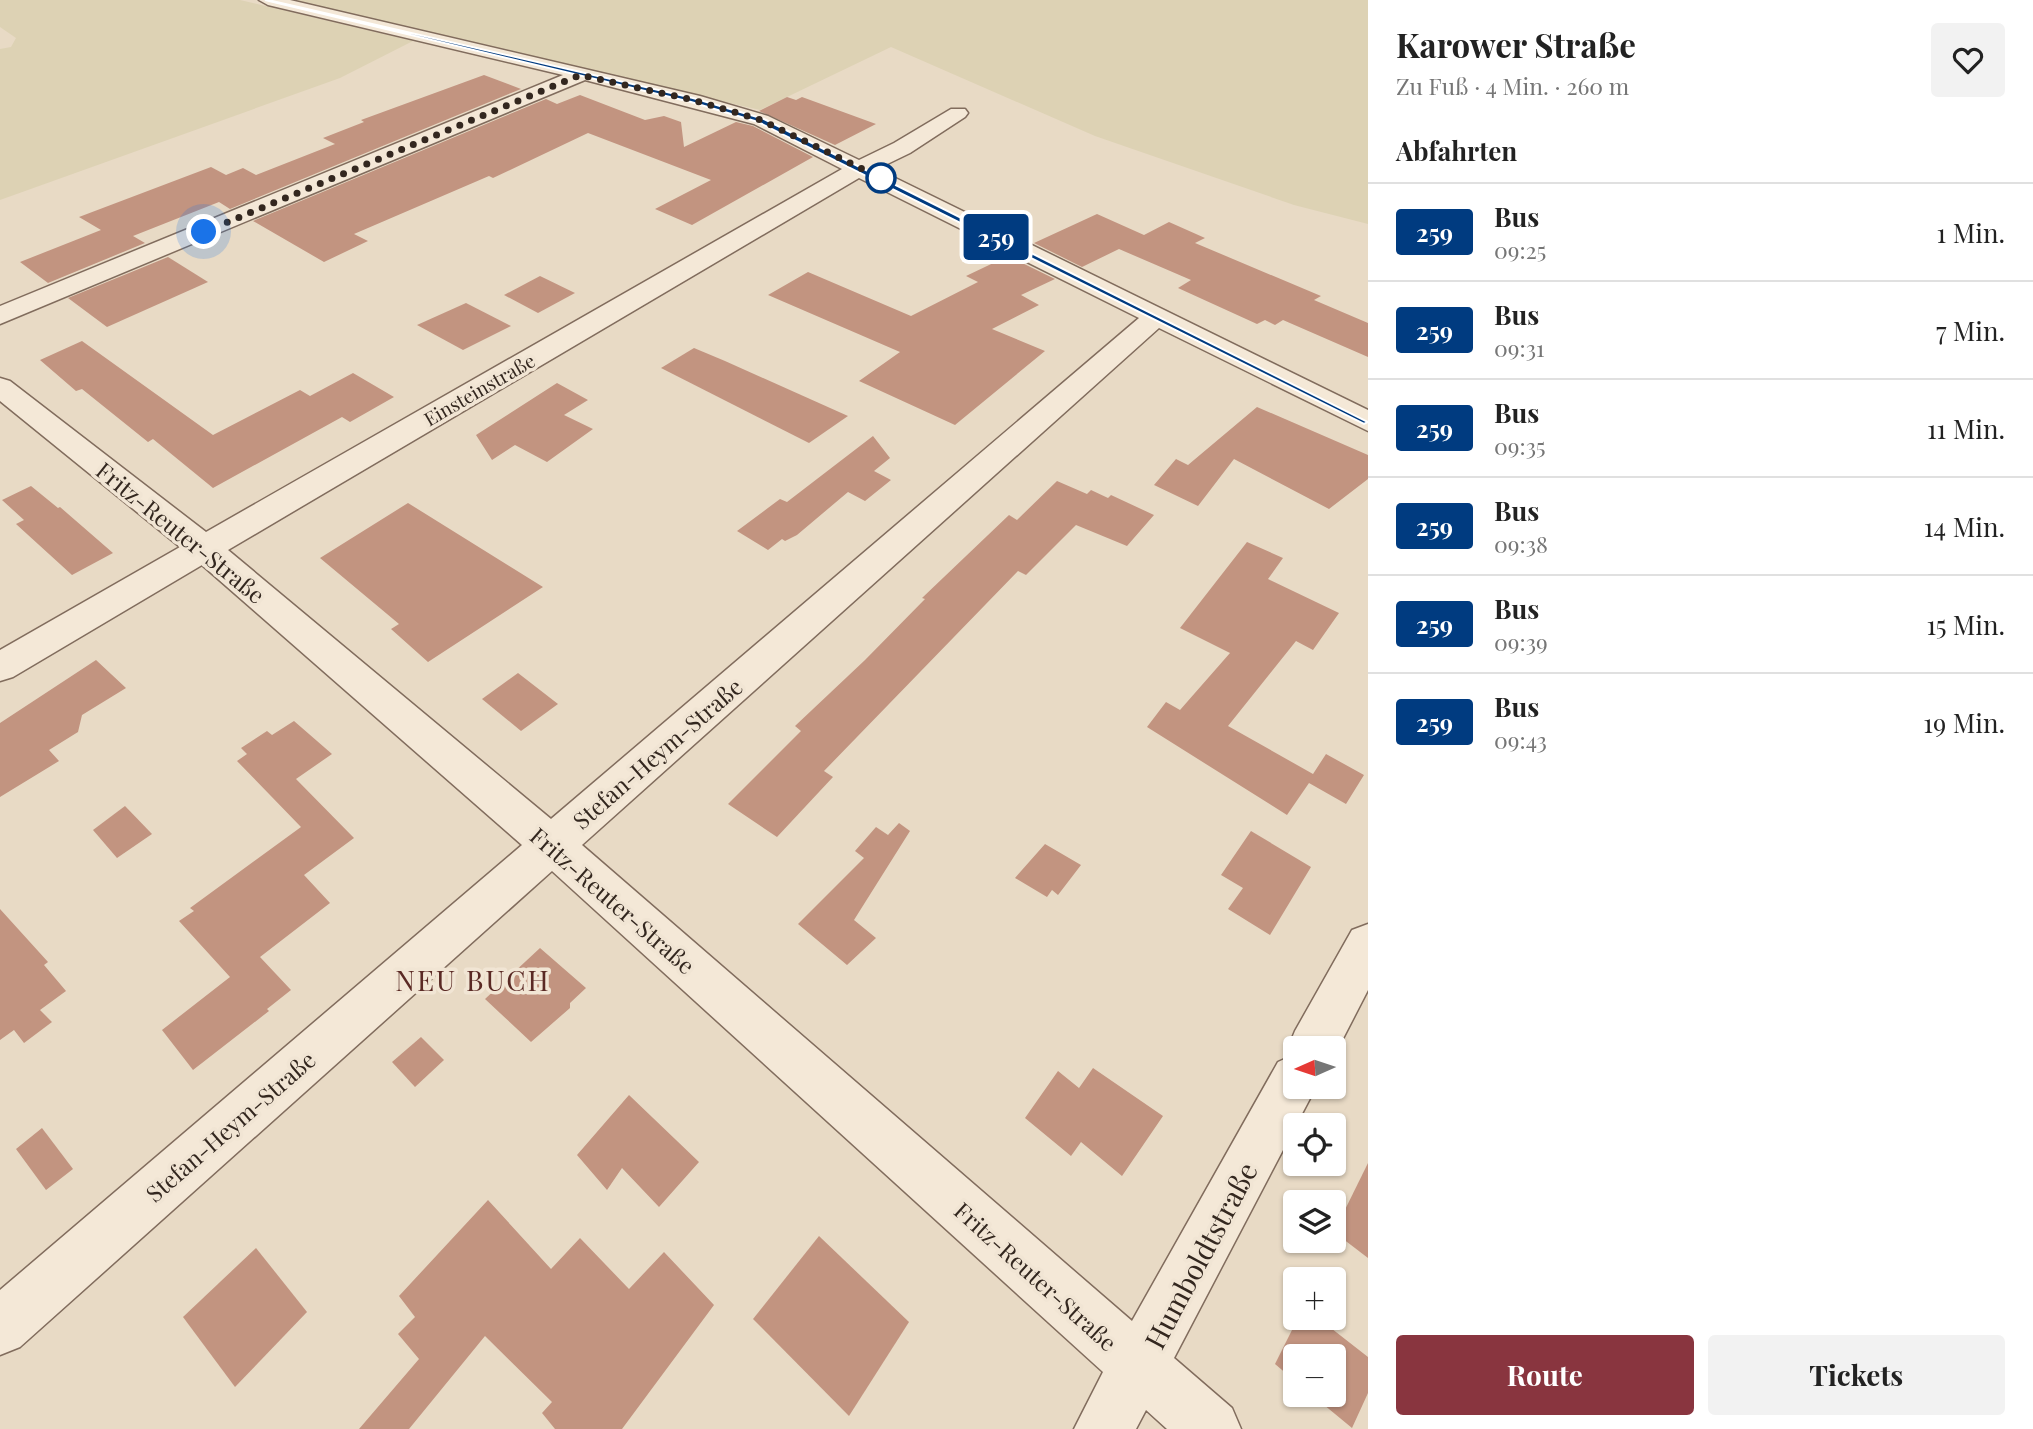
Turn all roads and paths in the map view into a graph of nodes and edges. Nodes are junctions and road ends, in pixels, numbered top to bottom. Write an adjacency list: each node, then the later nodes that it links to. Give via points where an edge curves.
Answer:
1 (268, 0): 2 (street)
2 (580, 75): 4 (street, via 737,112); 5 (street)
3 (958, 113): 4 (street, Einsteinstraße)
4 (859, 168): 6 (street); 9 (street, Einsteinstraße)
5 (0, 316)
6 (1156, 317): 8 (street); 11 (street, Stefan-Heym-Straße)
7 (0, 387): 9 (street, Fritz-Reuter-Straße)
8 (1368, 422)
9 (204, 548): 10 (street, Einsteinstraße); 11 (street, Fritz-Reuter-Straße)
10 (0, 667)
11 (552, 845): 15 (street, Stefan-Heym-Straße); 16 (street, Fritz-Reuter-Straße)
12 (1368, 944): 13 (street)
13 (1318, 1036)
14 (1284, 1099): 16 (street, Humboldtstraße)
15 (0, 1327)
16 (1139, 1367): 17 (street, Humboldtstraße); 18 (street, Fritz-Reuter-Straße)
17 (1104, 1429)
18 (1211, 1429)

